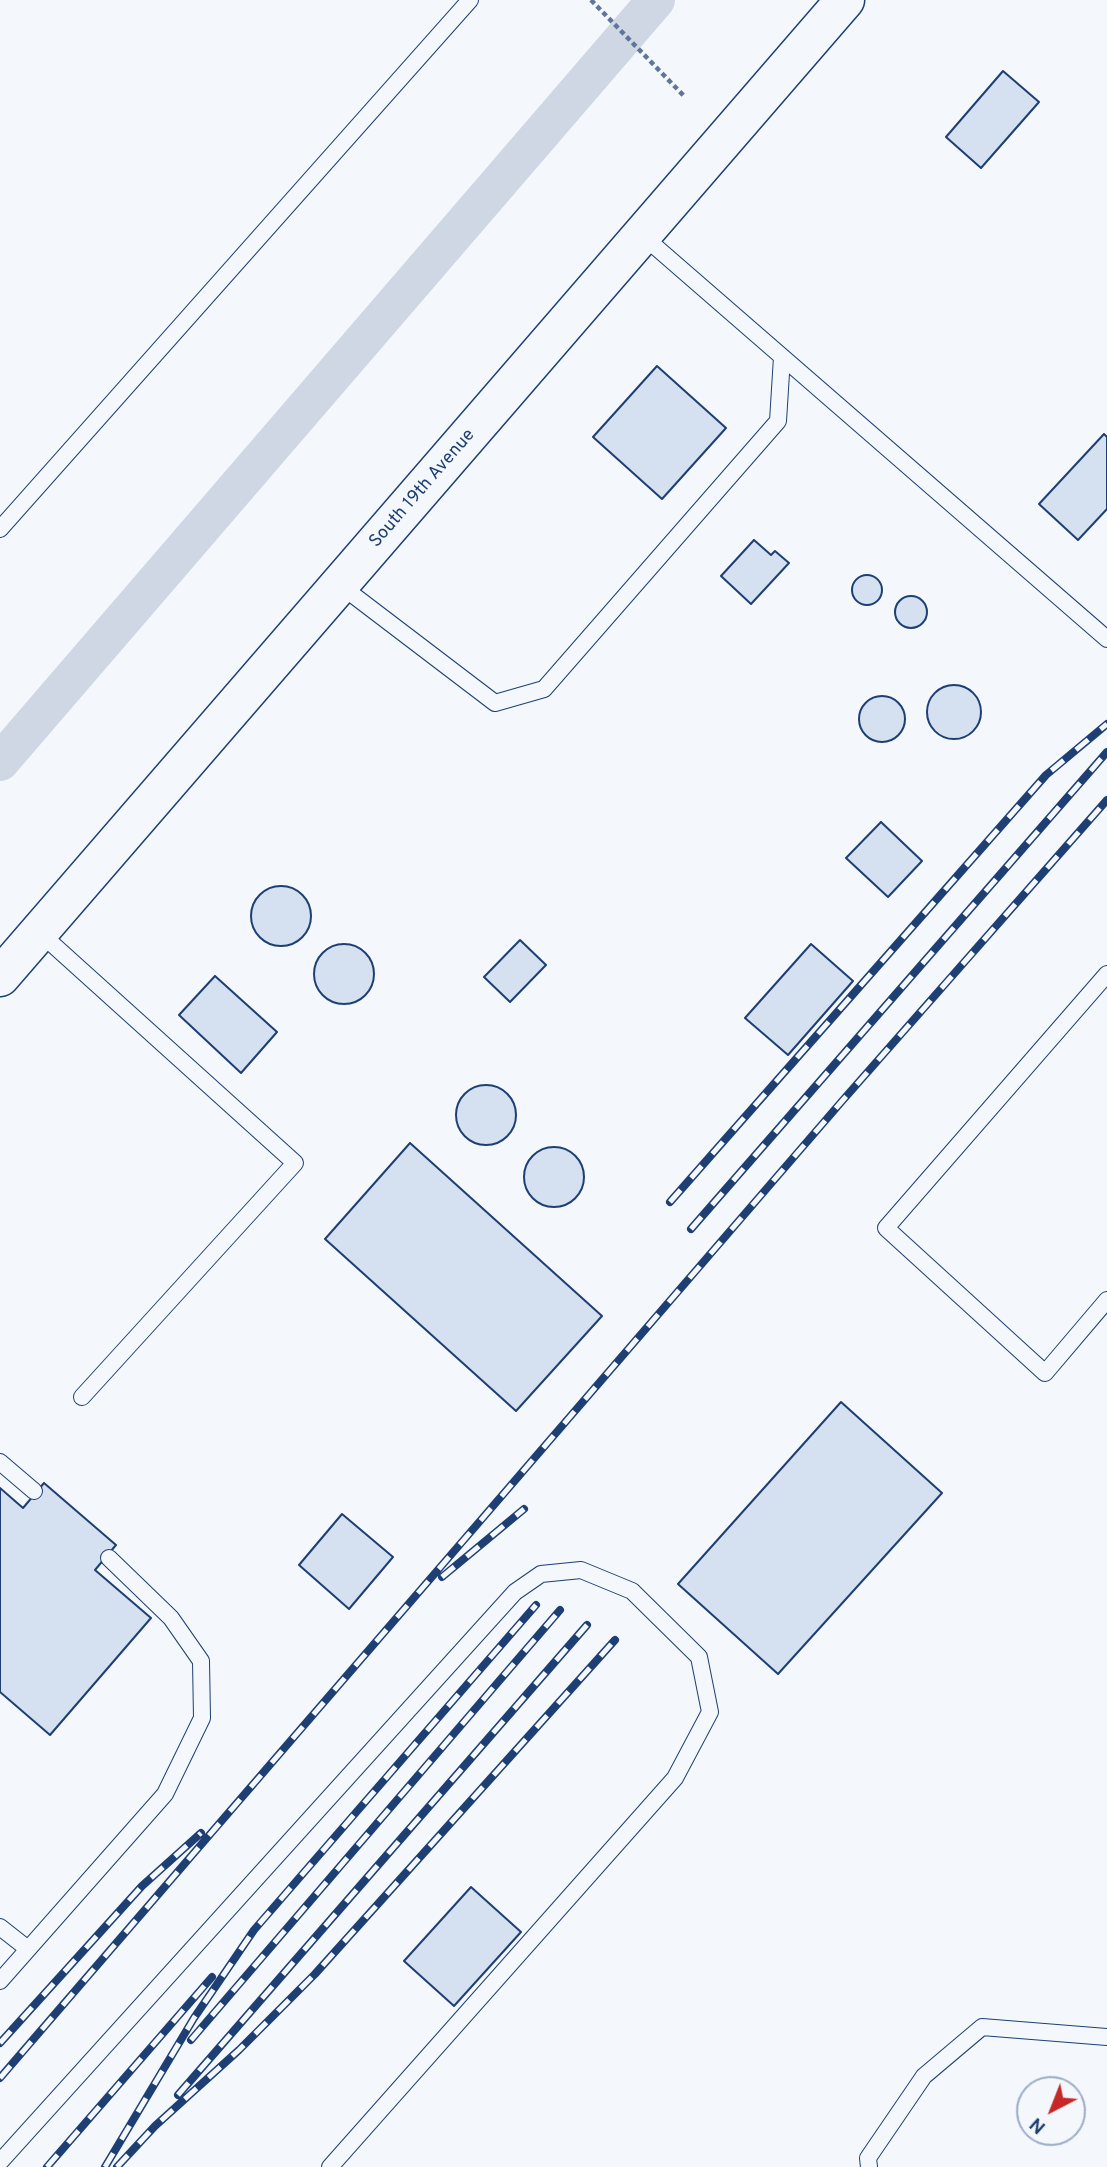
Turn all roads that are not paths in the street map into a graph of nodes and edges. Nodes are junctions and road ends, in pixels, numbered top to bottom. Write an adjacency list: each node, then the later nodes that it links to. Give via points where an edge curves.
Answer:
1 (470, 0): 5 (lane)
2 (845, 0): 3 (main road, South 19th Avenue)
3 (642, 235): 4 (lane); 6 (main road, South 19th Avenue)
4 (782, 357): 6 (lane, via 778,421 544,689 495,702); 7 (lane)
5 (0, 529)
6 (340, 585): 8 (main road, South 19th Avenue)
7 (1107, 639)
8 (39, 932): 10 (main road, South 19th Avenue); 12 (lane, via 295,1163)
9 (1107, 974): 11 (lane, via 886,1228 1045,1373)
10 (0, 977)
11 (1107, 1300)
12 (82, 1397)
13 (0, 1462): 14 (lane)
14 (34, 1491)
15 (109, 1558): 17 (lane, via 171,1618 201,1661 202,1718 164,1794)
16 (0, 1927): 17 (lane)
17 (28, 1949): 18 (lane)
18 (0, 1981)
19 (1107, 2037): 22 (lane, via 982,2027 924,2076 868,2158)
20 (0, 2162): 21 (lane, via 514,1592 541,1574 581,1570 632,1591 699,1657 710,1712 675,1778)
21 (330, 2167)
22 (869, 2167)

